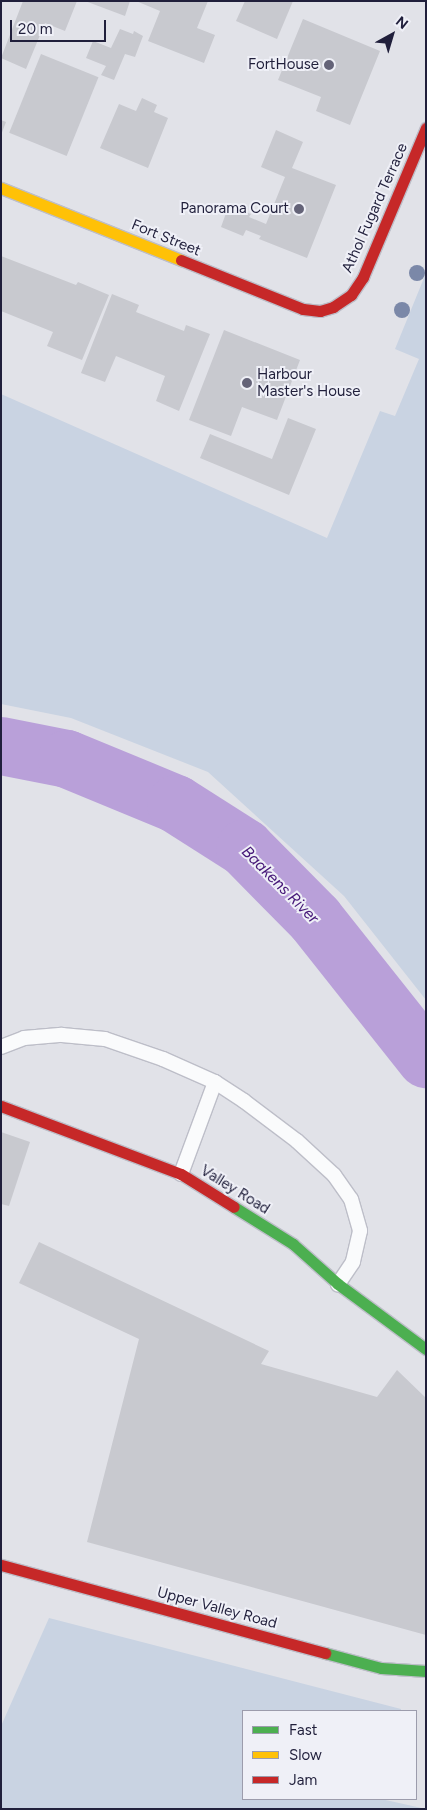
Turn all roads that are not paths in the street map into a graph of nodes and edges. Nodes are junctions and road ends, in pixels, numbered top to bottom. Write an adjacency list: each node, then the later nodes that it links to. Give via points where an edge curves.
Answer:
1 (426, 128): 3 (street, Athol Fugard Terrace, via 363,277 351,294 333,307)
2 (1, 188): 3 (street, Fort Street, via 303,309)
3 (320, 311)
4 (1, 1047): 5 (lane, via 24,1038 105,1039)
5 (215, 1082): 7 (lane); 8 (lane, via 297,1141 334,1175 351,1199 360,1231 353,1262)
6 (1, 1106): 7 (street, Valley Road)
7 (181, 1174): 8 (street, Valley Road, via 293,1244)
8 (338, 1284): 9 (street, Valley Road)
9 (426, 1349)
10 (1, 1565): 11 (street, Upper Valley Road, via 381,1668)
11 (426, 1672)

